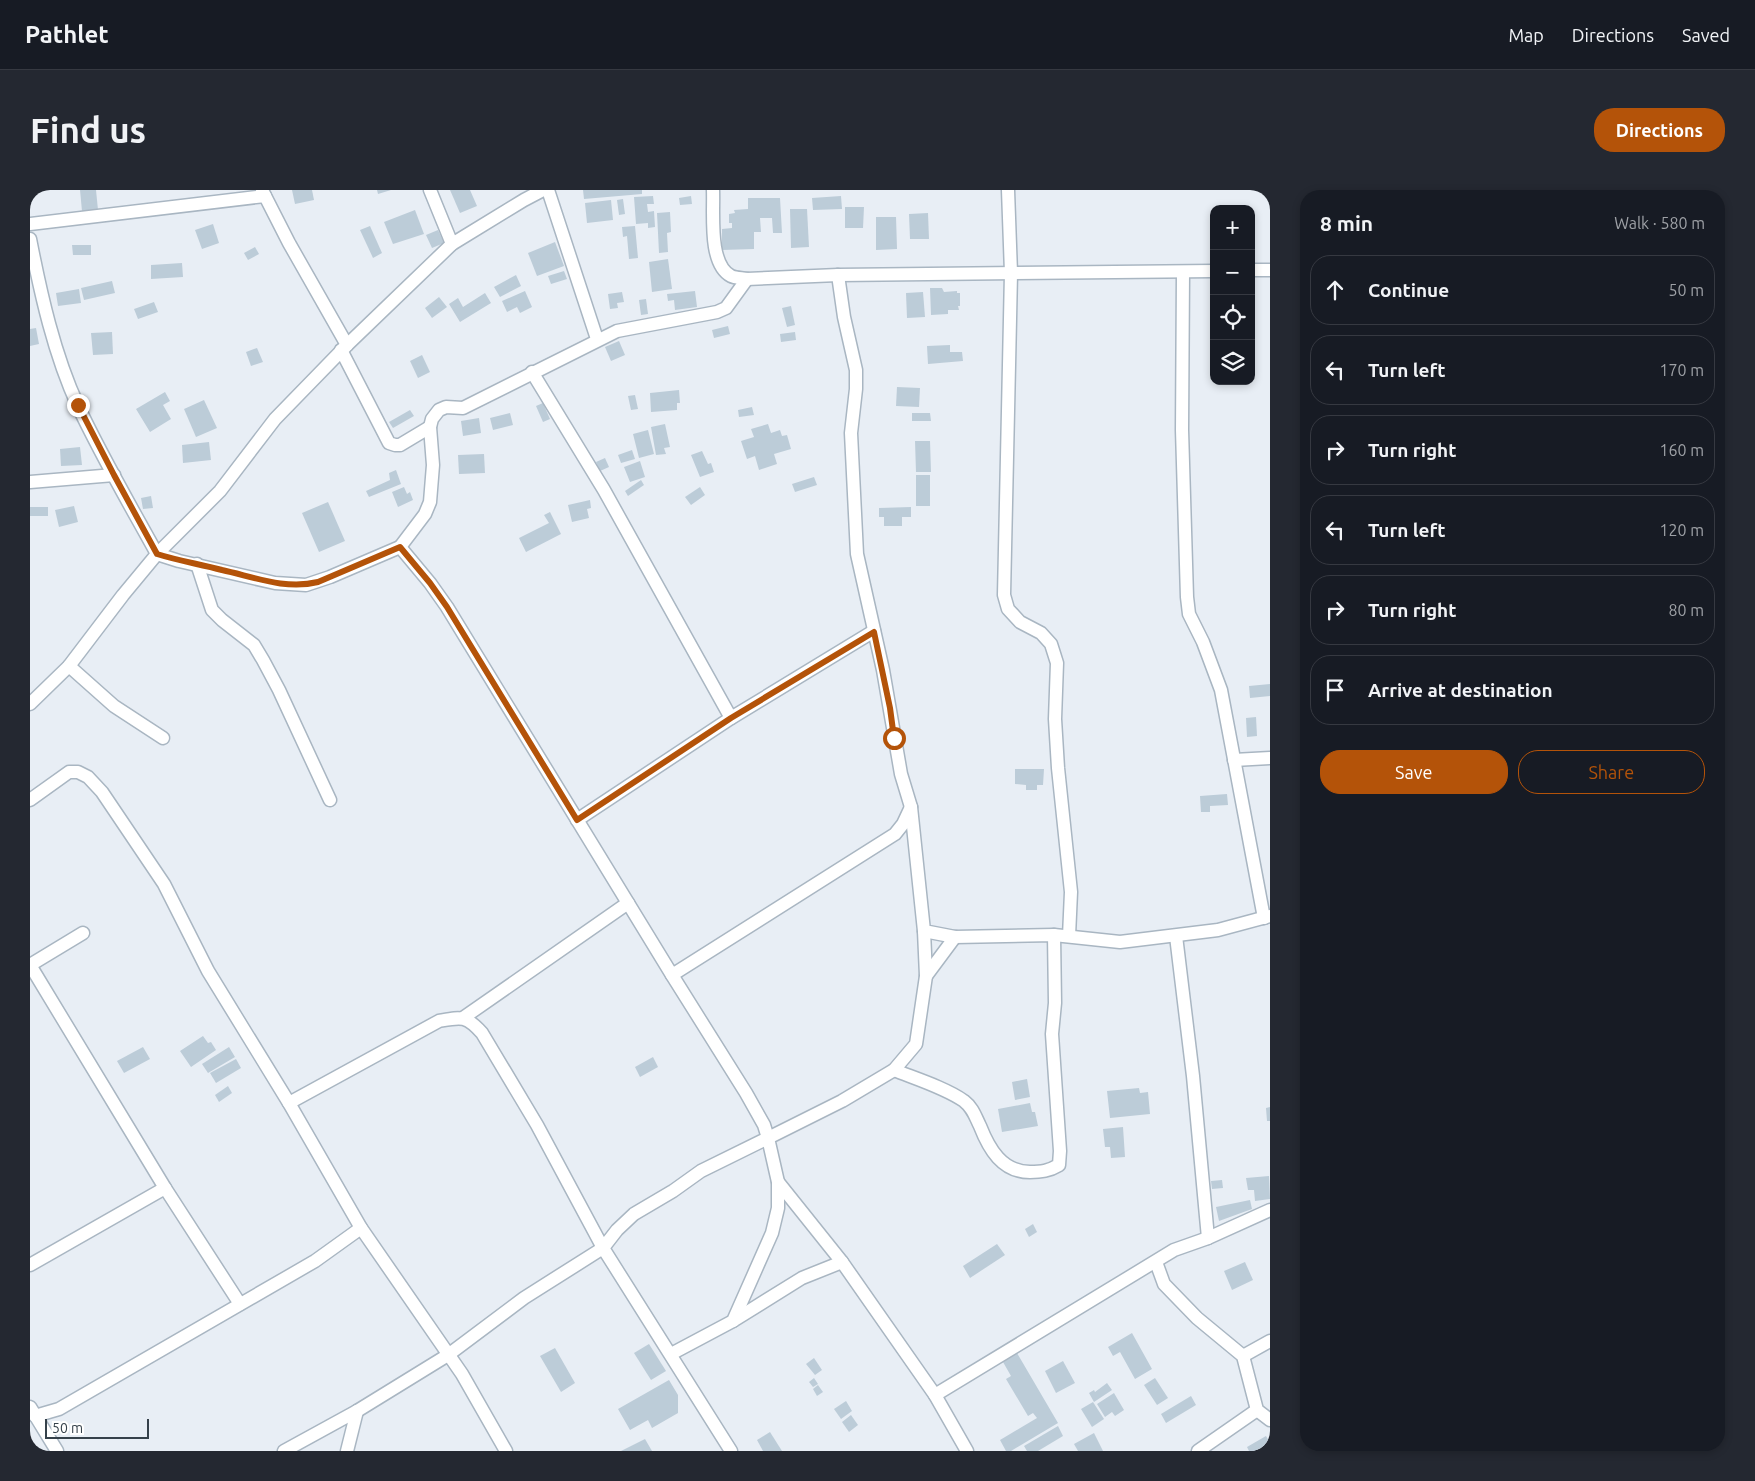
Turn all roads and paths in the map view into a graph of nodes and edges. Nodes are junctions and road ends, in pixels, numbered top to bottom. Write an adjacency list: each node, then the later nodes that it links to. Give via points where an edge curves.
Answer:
1 (430, 190): 10 (street)
2 (543, 190): 7 (street)
3 (548, 190): 18 (street)
4 (713, 190): 17 (street, via 715,250 720,266 732,277)
5 (1008, 190): 14 (street)
6 (263, 193): 8 (street); 19 (street)
7 (522, 195): 10 (street)
8 (30, 224)
9 (30, 238): 22 (street, via 61,362 78,405)
10 (452, 244): 19 (street)
11 (1255, 270): 12 (street)
12 (1270, 270)
13 (1210, 271): 15 (street)
14 (1011, 272): 15 (street); 16 (street); 45 (street, via 1004,595 1008,610 1020,622 1042,633 1051,644 1057,663 1055,719 1071,892)
15 (1183, 272): 33 (street, via 1182,430 1187,597 1189,614 1221,690)
16 (838, 275): 17 (street); 27 (street, via 856,370 851,433 857,554)
17 (747, 279): 18 (street, via 726,308 717,312 625,329)
18 (597, 340): 20 (street)
19 (344, 347): 21 (street, via 389,443 400,445); 25 (street, via 275,419 220,491)
20 (532, 372): 21 (street, via 463,408 439,410); 30 (street, via 604,490)
21 (430, 427): 24 (street, via 433,465 430,502)
22 (114, 475): 23 (street); 25 (street)
23 (30, 482)
24 (400, 547): 26 (street, via 306,585 275,583); 37 (street, via 447,607)
25 (157, 554): 26 (street); 28 (street)
26 (197, 564): 35 (street, via 212,610 254,645 263,660)
27 (874, 632): 30 (street); 36 (street, via 899,765)
28 (69, 666): 29 (street); 31 (street, via 114,706)
29 (30, 704)
30 (731, 718): 37 (street)
31 (163, 738)
32 (1270, 758): 33 (street)
33 (1234, 760): 41 (street)
34 (30, 800): 53 (street, via 69,772 88,777 102,792 164,884 208,971)
35 (330, 800)
36 (911, 806): 38 (street); 39 (street)
37 (577, 820): 40 (street)
38 (895, 834): 39 (street); 49 (street)
39 (915, 843): 42 (street)
40 (628, 903): 49 (street); 51 (street)
41 (1267, 917): 46 (street, via 1218,930)
42 (924, 930): 47 (street); 50 (street)
43 (83, 933): 48 (street)
44 (1054, 935): 45 (street); 47 (street); 52 (street, via 1052,1034 1059,1165 1043,1172 1022,1172 1006,1166 984,1137 974,1110 963,1100)
45 (1069, 936): 46 (street, via 1120,942)
46 (1176, 936): 59 (street)
47 (955, 937): 50 (street)
48 (30, 965): 56 (street)
49 (672, 975): 54 (street, via 746,1093)
50 (926, 976): 52 (street, via 916,1044)
51 (463, 1018): 53 (street, via 439,1021); 60 (street, via 482,1033 537,1125)
52 (894, 1070): 54 (street, via 842,1101)
53 (289, 1103): 58 (street)
54 (768, 1138): 55 (street); 60 (street, via 702,1171 634,1214)
55 (778, 1182): 61 (street); 65 (street, via 778,1208 772,1233)
56 (165, 1188): 63 (street); 64 (street)
57 (1270, 1210): 59 (street)
58 (360, 1228): 64 (street, via 315,1261); 68 (street)
59 (1208, 1238): 62 (street, via 1174,1250)
60 (603, 1248): 67 (street); 68 (street, via 524,1298)
61 (842, 1262): 65 (street, via 802,1278); 70 (street)
62 (1156, 1262): 69 (street, via 1164,1284); 70 (street)
63 (30, 1265)
64 (240, 1304): 73 (street, via 59,1409)
65 (733, 1321): 67 (street)
66 (1270, 1341): 69 (street)
67 (671, 1354): 79 (street)
68 (448, 1355): 72 (street); 78 (street)
69 (1243, 1356): 71 (street)
70 (935, 1395): 80 (street)
71 (1257, 1410): 74 (street); 81 (street)
72 (357, 1411): 76 (street); 77 (street)
73 (33, 1412): 75 (street)
74 (1270, 1420)
75 (57, 1451)
76 (284, 1451)
77 (347, 1451)
78 (506, 1451)
79 (731, 1451)
80 (967, 1451)
81 (1198, 1451)

